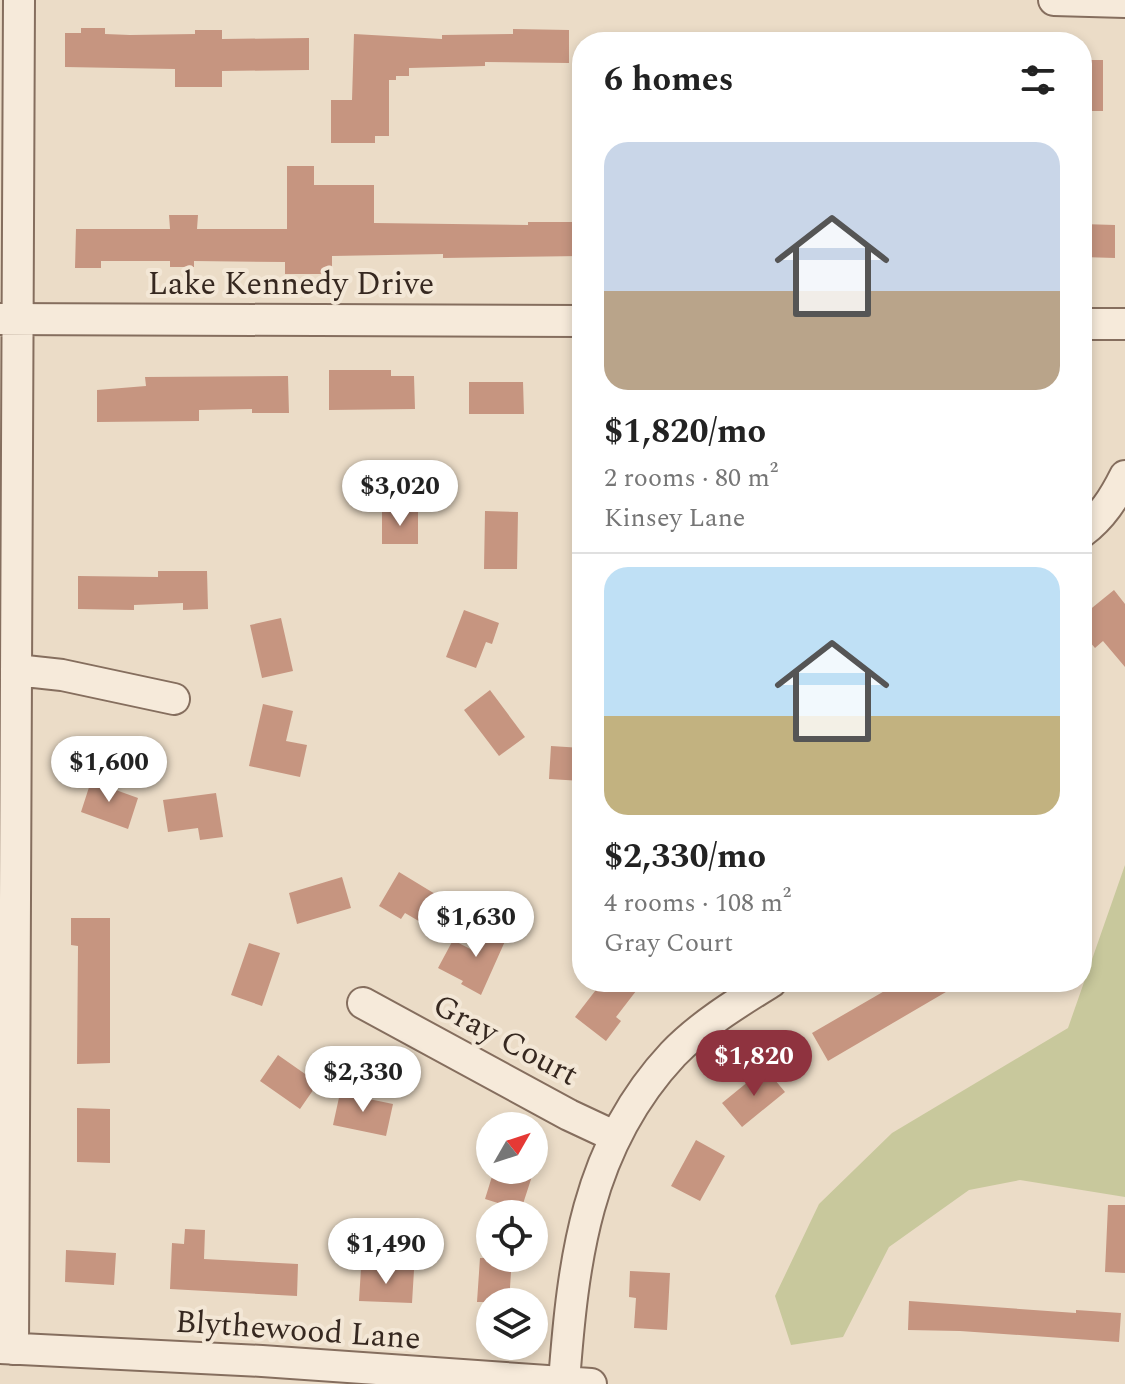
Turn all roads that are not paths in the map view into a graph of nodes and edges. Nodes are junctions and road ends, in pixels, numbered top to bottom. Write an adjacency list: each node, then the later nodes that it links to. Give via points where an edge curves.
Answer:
1 (19, 0): 4 (street)
2 (1054, 0): 3 (street)
3 (1125, 2)
4 (9, 319): 5 (street, Lake Kennedy Drive); 10 (street)
5 (572, 321)
6 (1092, 324): 7 (street)
7 (1125, 324)
8 (1125, 476): 9 (street)
9 (1092, 524)
10 (16, 670): 11 (street); 15 (street)
11 (174, 699)
12 (756, 992): 14 (street, via 672,1055)
13 (363, 1003): 14 (street, Gray Court)
14 (616, 1137): 16 (street, via 598,1173 569,1309)
15 (6, 1348): 16 (street, Blythewood Lane)
16 (578, 1383)

